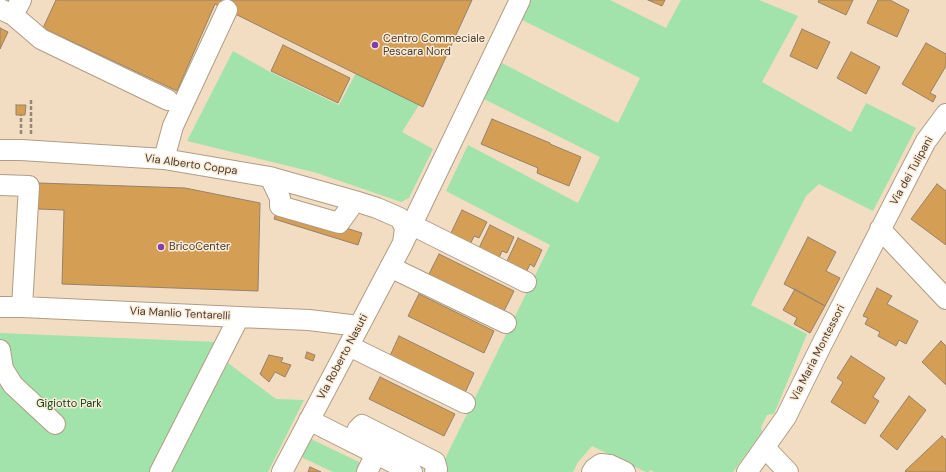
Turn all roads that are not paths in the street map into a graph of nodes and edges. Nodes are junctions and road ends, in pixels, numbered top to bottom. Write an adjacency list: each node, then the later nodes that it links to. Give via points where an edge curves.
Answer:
1 (520, 0): 10 (street, Via Alberto Coppa)
2 (11, 8): 4 (street, via 41,39)
3 (227, 10): 7 (street, via 173,126)
4 (168, 100)
5 (946, 114): 14 (street, Via dei Tulipani, via 926,142)
6 (0, 150): 7 (street, Via Alberto Coppa)
7 (164, 159): 8 (street, Via Alberto Coppa)
8 (270, 177): 11 (street, Via Alberto Coppa); 11 (street, via 280,198 280,206 339,223)
9 (0, 185): 20 (street, via 29,186)
10 (427, 193): 12 (street, Via Alberto Coppa, via 413,205 400,210); 13 (street, Via Alberto Coppa)
11 (355, 200): 12 (street, Via Alberto Coppa)
12 (377, 208): 15 (street, Via Alberto Coppa, via 400,218 405,228)
13 (412, 225): 15 (street, Via Alberto Coppa); 17 (street)
14 (880, 229): 18 (street); 30 (street, Via Maria Montessori, via 786,417)
15 (403, 243): 16 (street, Via Roberto Nasuti)
16 (390, 267): 22 (street); 23 (street, Via Roberto Nasuti)
17 (526, 282)
18 (946, 299)
19 (0, 307): 20 (street, Via Manlio Tentarelli)
20 (22, 307): 21 (street, Via Manlio Tentarelli)
21 (239, 317): 23 (street, Via Manlio Tentarelli, via 309,320); 32 (street)
22 (506, 323)
23 (359, 326): 24 (street, Via Roberto Nasuti)
24 (349, 346): 26 (street); 27 (street, Via Roberto Nasuti)
25 (0, 350): 28 (street, via 3,369 14,385)
26 (465, 403)
27 (309, 420): 29 (street); 33 (street, Via Roberto Nasuti)
28 (55, 424)
29 (352, 442): 31 (street); 36 (street, via 362,425 435,462)
30 (764, 448): 39 (street, Via Maria Montessori); 40 (street)
31 (376, 454): 34 (street); 35 (street)
32 (160, 472)
33 (282, 472)
34 (368, 472)
35 (412, 472)
36 (435, 472)
37 (592, 472): 38 (street, via 601,464)
38 (625, 472)
39 (747, 472)
40 (788, 472)

